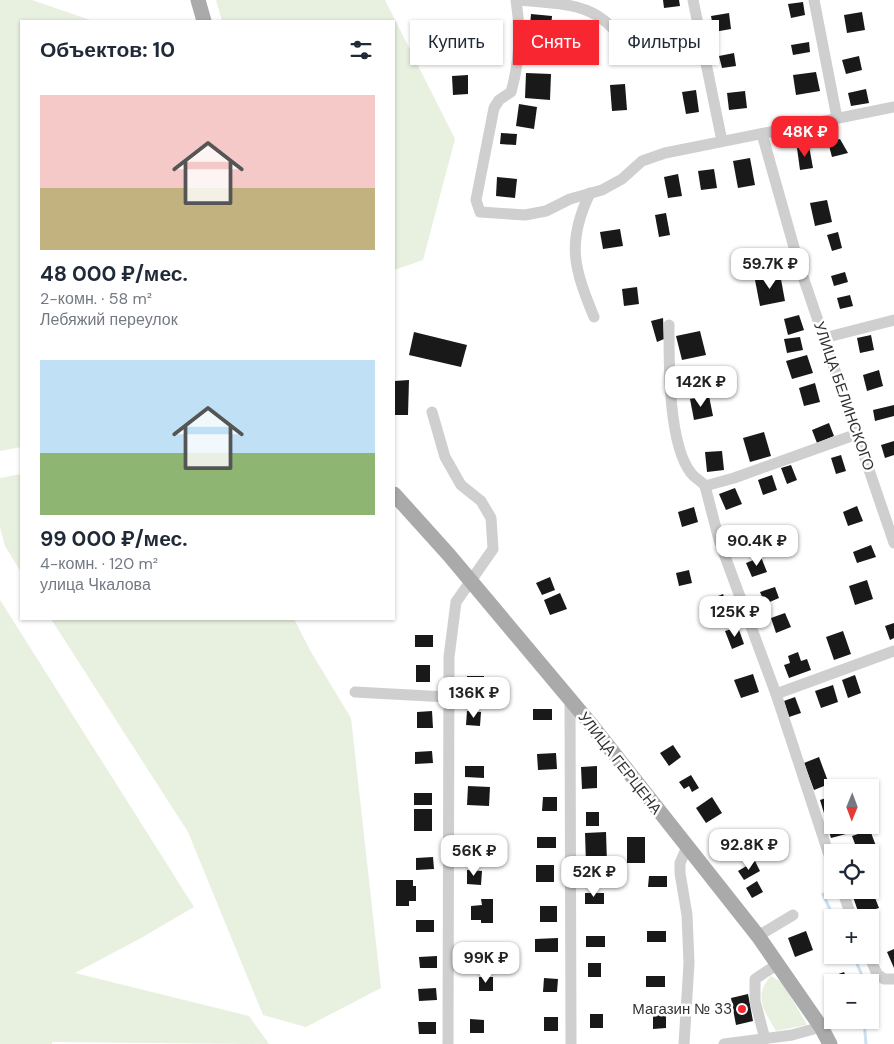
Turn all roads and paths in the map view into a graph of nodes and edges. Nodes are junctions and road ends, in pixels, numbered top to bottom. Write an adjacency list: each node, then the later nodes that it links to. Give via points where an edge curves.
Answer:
1 (198, 0): 6 (main road)
2 (516, 0): 12 (street, via 520,51 510,92 494,108 476,200 480,212 525,215)
3 (520, 0): 7 (street, via 565,4 601,16)
4 (693, 0): 11 (street)
5 (814, 0): 9 (street)
6 (204, 20)
7 (609, 23)
8 (894, 108): 9 (street)
9 (837, 118): 10 (street)
10 (762, 134): 11 (street); 16 (street, УЛИЦА БЕЛИНСКОГО, via 799,265)
11 (722, 141): 12 (street, via 665,153 642,162 622,179)
12 (590, 193): 13 (street, via 579,216 574,246 580,282)
13 (594, 317)
14 (894, 320): 16 (street)
15 (669, 324): 19 (street, via 669,379 682,455 692,475)
16 (824, 338): 18 (street, УЛИЦА БЕЛИНСКОГО)
17 (432, 412): 22 (street, via 445,457 462,485 480,501 491,518 493,550)
18 (857, 434): 19 (street); 21 (street, УЛИЦА БЕЛИНСКОГО)
19 (705, 486): 25 (street, via 719,540)
20 (395, 495): 22 (main road, УЛИЦА ГЕРЦЕНА)
21 (894, 543)
22 (471, 582): 26 (street, via 456,602); 27 (main road, УЛИЦА ГЕРЦЕНА)
23 (894, 651): 25 (street)
24 (355, 692): 26 (street)
25 (776, 694): 28 (street)
26 (447, 697): 37 (street)
27 (570, 700): 29 (main road, УЛИЦА ГЕРЦЕНА); 38 (street)
28 (825, 844)
29 (687, 847): 31 (main road, УЛИЦА ГЕРЦЕНА); 39 (street, via 680,863 689,963)
30 (792, 915): 31 (street)
31 (758, 936): 32 (main road, УЛИЦА ГЕРЦЕНА)
32 (778, 964): 35 (main road, УЛИЦА ГЕРЦЕНА); 36 (street, via 755,979)
33 (873, 964): 34 (street, via 877,974 884,979)
34 (894, 979)
35 (821, 1027): 36 (street); 41 (main road, УЛИЦА ГЕРЦЕНА)
36 (760, 1041): 40 (street)
37 (448, 1044)
38 (571, 1044)
39 (684, 1044)
40 (724, 1044)
41 (830, 1044)

